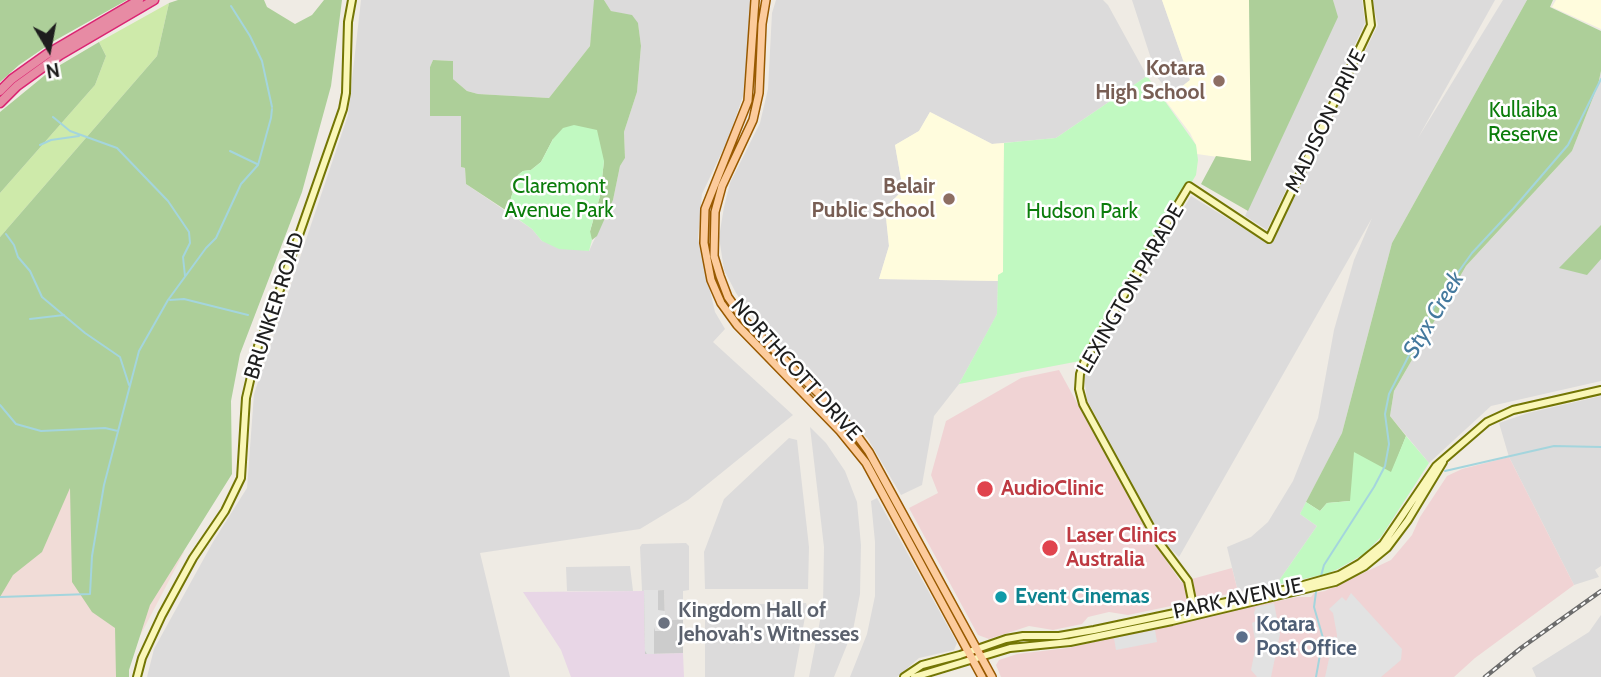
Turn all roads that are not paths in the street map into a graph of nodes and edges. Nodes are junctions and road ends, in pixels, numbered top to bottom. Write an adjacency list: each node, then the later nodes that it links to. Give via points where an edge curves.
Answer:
1 (139, 0): 7 (highway, via 47,54)
2 (154, 0): 8 (highway, via 60,55)
3 (352, 0): 19 (main road, BRUNKER ROAD, via 343,109 258,346 246,398 241,478 162,615)
4 (755, 0): 18 (main road, NORTHCOTT DRIVE, via 748,101 705,209 704,243 711,280 737,324 866,463)
5 (765, 0): 17 (main road, NORTHCOTT DRIVE, via 753,120 715,212 714,256 720,276 745,321 821,396 869,452)
6 (1368, 0): 9 (main road, MADISON DRIVE, via 1371,25 1269,239)
7 (0, 91)
8 (0, 103)
9 (1189, 186): 16 (main road, LEXINGTON PARADE, via 1085,360 1078,382 1089,417 1158,541 1188,581)
10 (1601, 390): 11 (main road, PARK AVENUE, via 1501,414)
11 (1444, 460): 12 (main road, PARK AVENUE); 13 (main road, PARK AVENUE)
12 (1420, 489): 13 (main road); 14 (main road, PARK AVENUE)
13 (1408, 520): 14 (main road); 15 (main road, PARK AVENUE, via 1377,557 1352,574)
14 (1384, 543): 15 (main road, PARK AVENUE)
15 (1327, 582): 16 (main road, PARK AVENUE)
16 (1195, 611): 17 (main road, PARK AVENUE, via 1070,642)
17 (980, 653): 18 (main road, PARK AVENUE); 23 (main road, NORTHCOTT DRIVE)
18 (971, 656): 20 (main road, PARK AVENUE, via 922,665); 21 (main road, PARK AVENUE); 22 (main road, NORTHCOTT DRIVE)
19 (137, 677)
20 (904, 677)
21 (914, 677)
22 (982, 677)
23 (992, 677)

